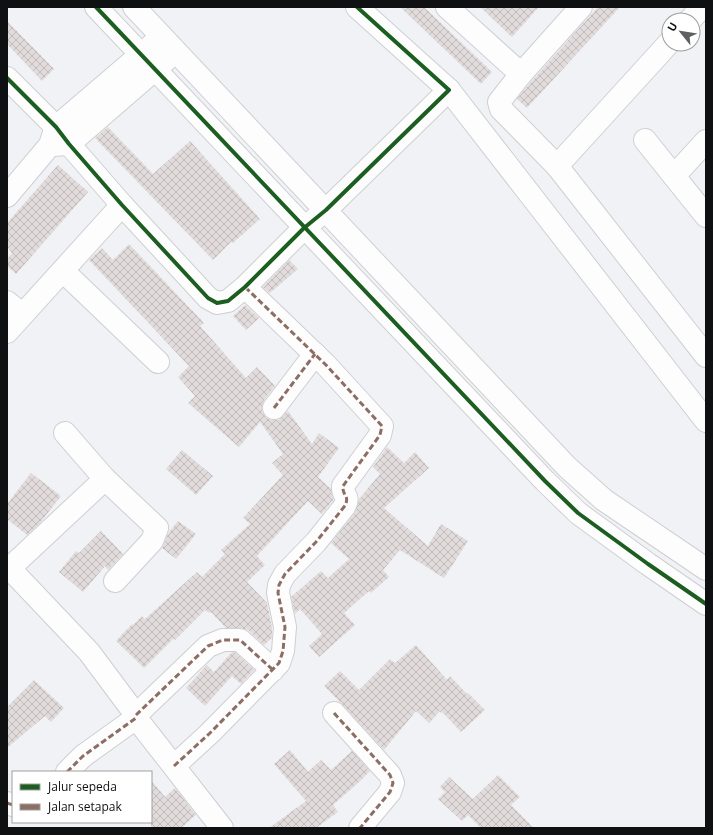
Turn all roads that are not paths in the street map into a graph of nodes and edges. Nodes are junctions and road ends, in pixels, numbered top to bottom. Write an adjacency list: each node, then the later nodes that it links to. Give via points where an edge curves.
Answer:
1 (96, 7): 8 (street)
2 (134, 7): 6 (street)
3 (357, 7): 11 (street)
4 (446, 7): 9 (street)
5 (570, 11): 9 (street)
6 (168, 44): 8 (street); 19 (street)
7 (661, 52): 15 (street)
8 (148, 62): 12 (street); 21 (street)
9 (521, 74): 15 (street, via 499,102 501,109)
10 (7, 78): 12 (street)
11 (449, 90): 19 (street); 30 (street)
12 (58, 139): 17 (street); 18 (street)
13 (645, 140): 16 (street)
14 (706, 142): 16 (street)
15 (557, 166): 27 (street)
16 (674, 176): 20 (street)
17 (7, 196)
18 (122, 205): 22 (street); 23 (street, via 208,298 217,303 228,301)
19 (326, 210): 21 (street); 33 (street, via 567,467 604,500)
20 (706, 216)
21 (304, 228): 23 (street); 34 (street, via 545,481 578,513)
22 (63, 271): 24 (street); 28 (street)
23 (245, 287): 26 (street)
24 (15, 308): 25 (street)
25 (7, 332)
26 (315, 354): 29 (street); 38 (street, via 382,426 380,435 343,486 347,497 344,507 278,585 285,627 283,651 279,663)
27 (706, 356)
28 (158, 362)
29 (274, 408)
30 (706, 421)
31 (64, 433): 32 (street)
32 (105, 479): 36 (street, via 157,528 152,541); 40 (street, via 13,565 14,573 89,652)
33 (662, 539): 34 (street); 35 (street)
34 (648, 564): 37 (street)
35 (706, 569)
36 (116, 581)
37 (706, 604)
38 (273, 670): 40 (street, via 240,640 214,643 196,656); 41 (street)
39 (334, 713): 44 (street, via 390,775 393,783 390,792)
40 (136, 716): 41 (street); 42 (street, via 83,756)
41 (174, 766): 43 (street)
42 (68, 771)
43 (222, 828)
44 (360, 828)

